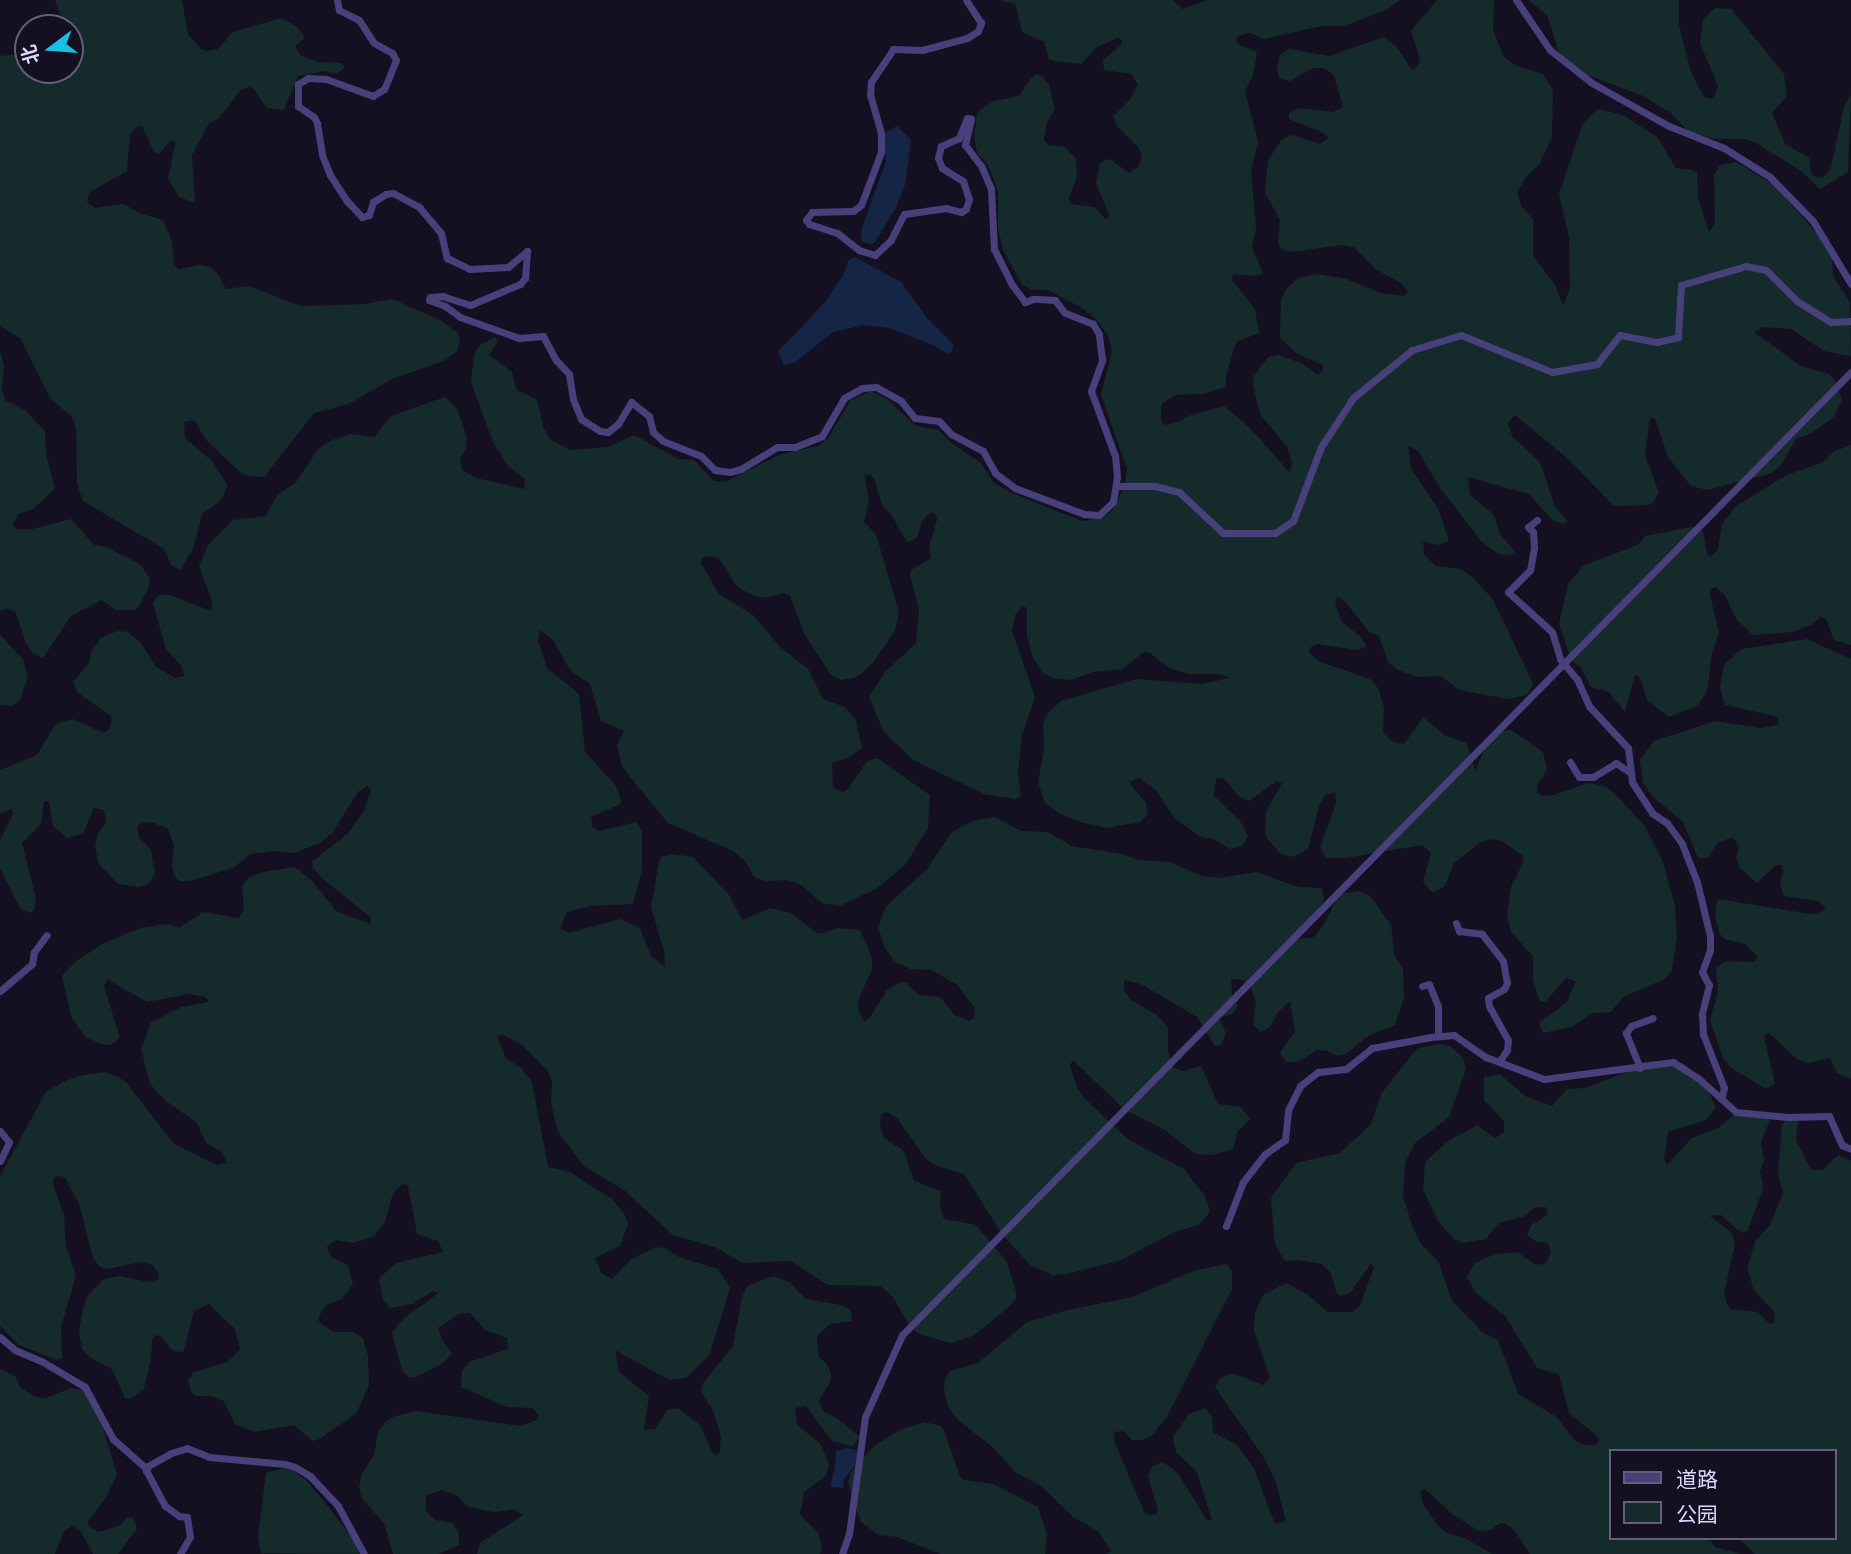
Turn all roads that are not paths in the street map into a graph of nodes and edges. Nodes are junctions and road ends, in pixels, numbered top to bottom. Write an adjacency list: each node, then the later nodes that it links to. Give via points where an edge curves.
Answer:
1 (337, 0): 7 (street, via 339,10 359,20 374,43 396,60 384,89 373,96 326,79 308,78 298,84 298,106 317,123 321,155 330,175 362,217 386,194 419,207 441,233 447,257 470,269 508,267 527,251 525,278 520,284 470,305 443,296 429,300 460,317 519,338 543,336 569,374 578,416 600,431 608,432 618,424 631,402 649,416 653,432 663,441 701,456 715,470 730,472 777,447 794,447 822,436 844,398 862,388 876,387 901,401 915,418 939,421 951,434 983,451 1003,481 1031,495 1093,515 1109,508)
2 (966, 0): 7 (street, via 981,23 978,31 922,50 893,49 871,82 881,152 861,205 853,211 812,212 806,220 875,255 891,240 904,214 966,209 969,199 963,181 942,167 938,158 941,146 959,138 967,118 971,119 965,145 991,189 994,249 1012,285 1025,302 1055,300 1064,312 1097,329 1103,356 1091,391 1115,456)
3 (1517, 0): 4 (street, via 1550,50 1592,83 1669,126 1724,148 1770,177 1813,221)
4 (1851, 284)
5 (1851, 321): 7 (street, via 1830,322 1797,301 1766,270 1746,265 1681,285 1678,337 1657,342 1620,335 1597,364 1552,372 1461,335 1412,350 1353,398 1321,447 1293,521 1275,533 1223,533 1179,492 1156,485)
6 (1851, 372): 9 (street)
7 (1117, 486)
8 (1537, 520): 9 (street, via 1528,527 1534,548 1530,570 1508,592 1552,632)
9 (1563, 664): 11 (street, via 1586,693 1590,706 1628,748); 29 (street, via 902,1335 865,1417 849,1534)
10 (1570, 762): 11 (street, via 1579,777 1593,776 1616,763)
11 (1631, 773): 20 (street, via 1652,813 1667,823 1682,844 1697,882 1710,936 1702,972 1709,985 1703,1034 1724,1088)
12 (1456, 923): 18 (street, via 1459,930 1482,934 1503,961 1507,983 1488,998 1508,1040)
13 (47, 935): 15 (street, via 34,952 32,964)
14 (1422, 986): 17 (street, via 1429,984 1438,1006)
15 (0, 991)
16 (1653, 1018): 19 (street, via 1631,1026 1626,1034)
17 (1438, 1036): 18 (street, via 1454,1035); 24 (street, via 1372,1048 1346,1069 1318,1072 1300,1086 1288,1110 1285,1140 1265,1154 1242,1182)
18 (1499, 1062): 19 (street, via 1544,1079)
19 (1640, 1068): 20 (street, via 1673,1062)
20 (1721, 1099): 22 (street, via 1736,1112 1829,1116 1843,1145)
21 (0, 1131): 23 (street, via 9,1142)
22 (1851, 1149)
23 (0, 1161)
24 (1226, 1226)
25 (0, 1337): 26 (street, via 15,1350 85,1387 113,1439)
26 (147, 1469): 27 (street, via 165,1506 187,1517 190,1537); 28 (street, via 187,1448 209,1457 295,1467 338,1506)
27 (180, 1554)
28 (364, 1554)
29 (842, 1554)

